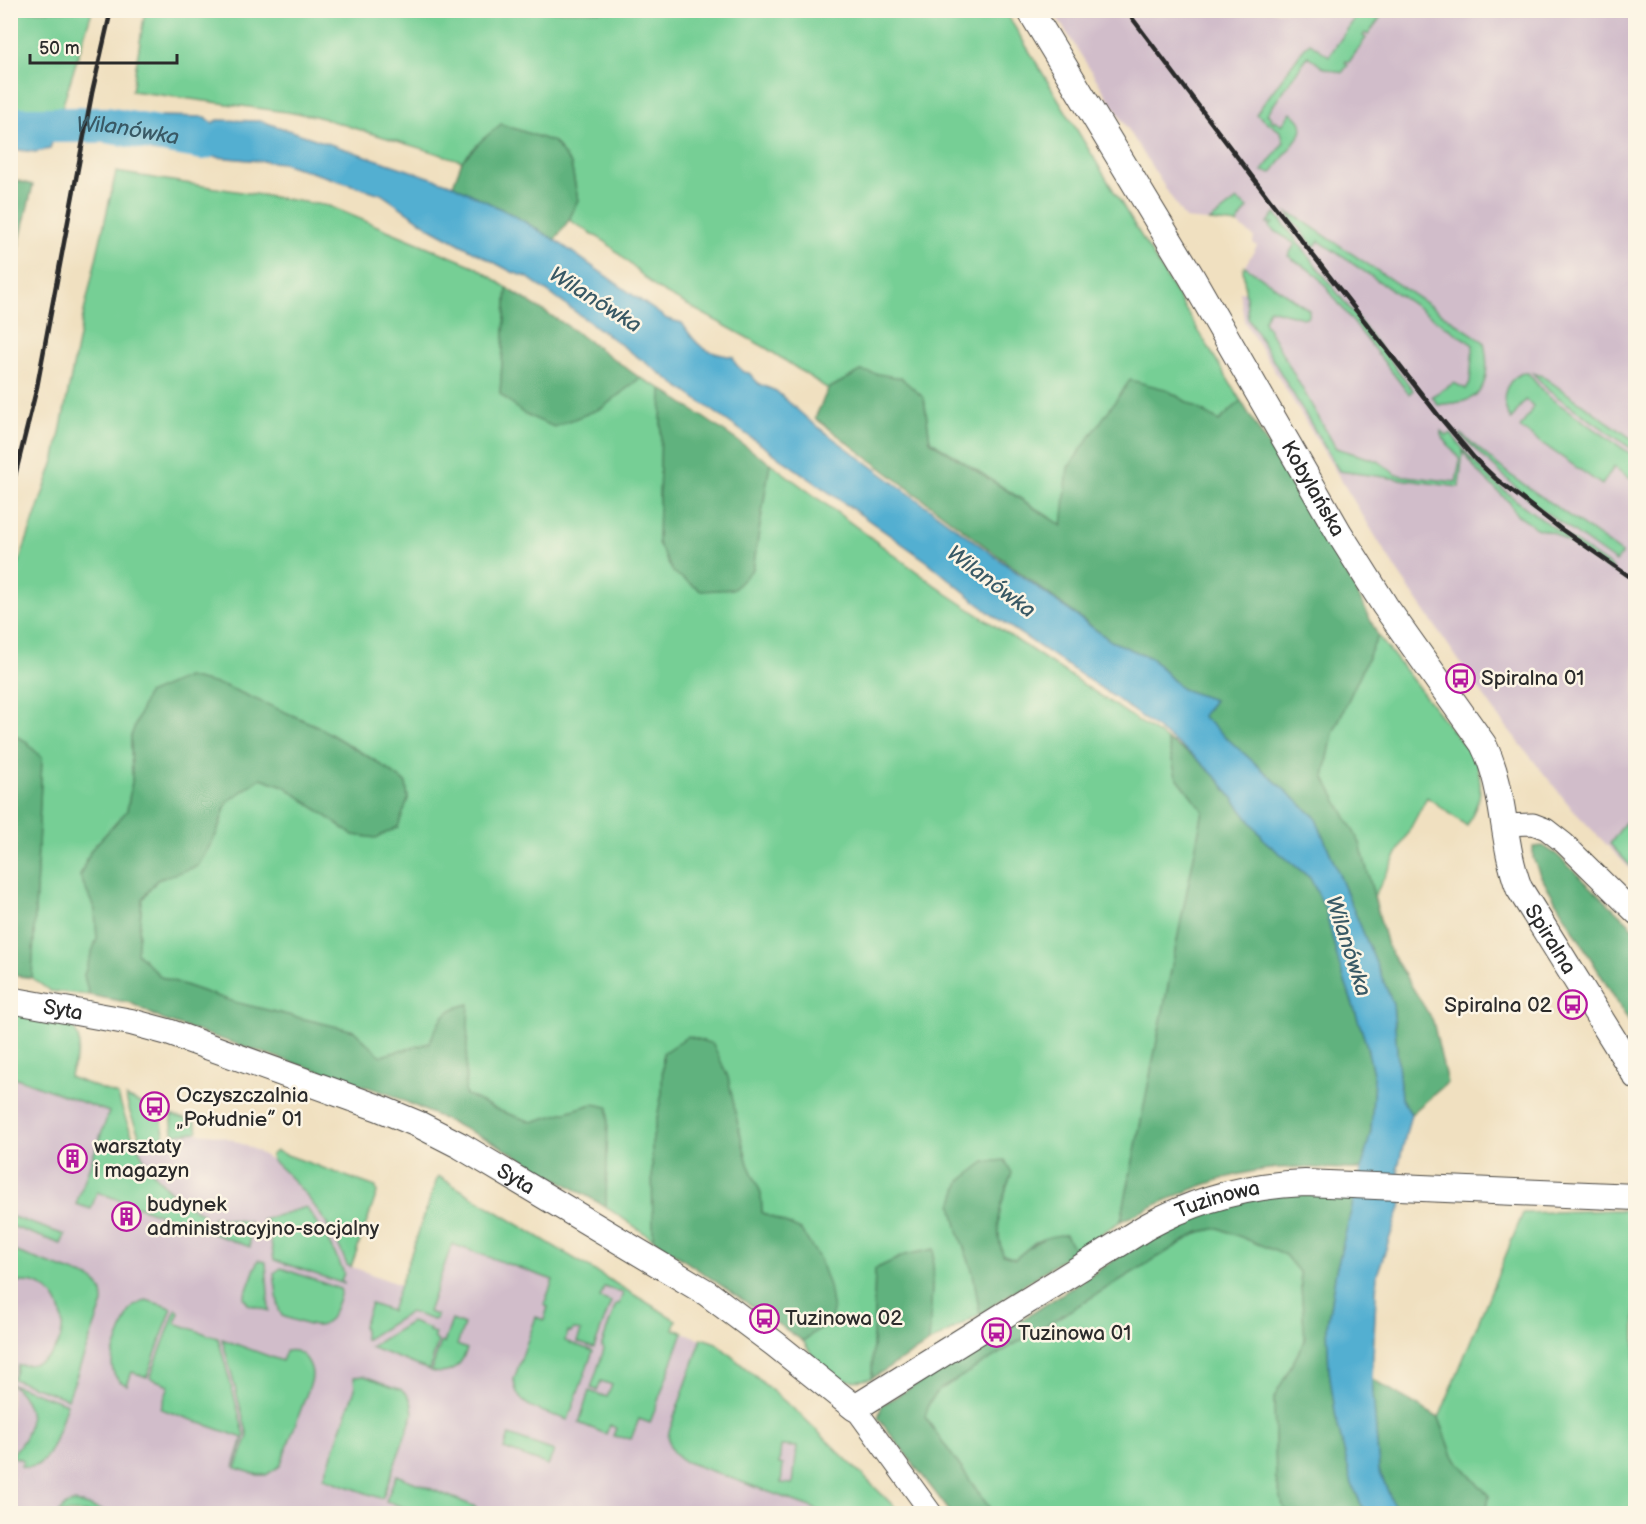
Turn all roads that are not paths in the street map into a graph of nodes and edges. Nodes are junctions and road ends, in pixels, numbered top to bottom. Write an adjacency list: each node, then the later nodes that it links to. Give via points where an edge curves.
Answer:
1 (1030, 10): 2 (street, Kobylańska, via 1339,533 1483,744 1497,780)
2 (1503, 825): 3 (street, via 1533,824 1546,829); 5 (street, Spiralna, via 1519,888)
3 (1635, 914)
4 (10, 1000): 7 (street, Syta, via 168,1032 420,1125 462,1146 698,1287)
5 (1635, 1076)
6 (1635, 1197): 7 (street, Tuzinowa, via 1305,1183 1262,1186 1217,1196 1146,1227)
7 (855, 1408): 8 (street, Syta)
8 (932, 1514)

